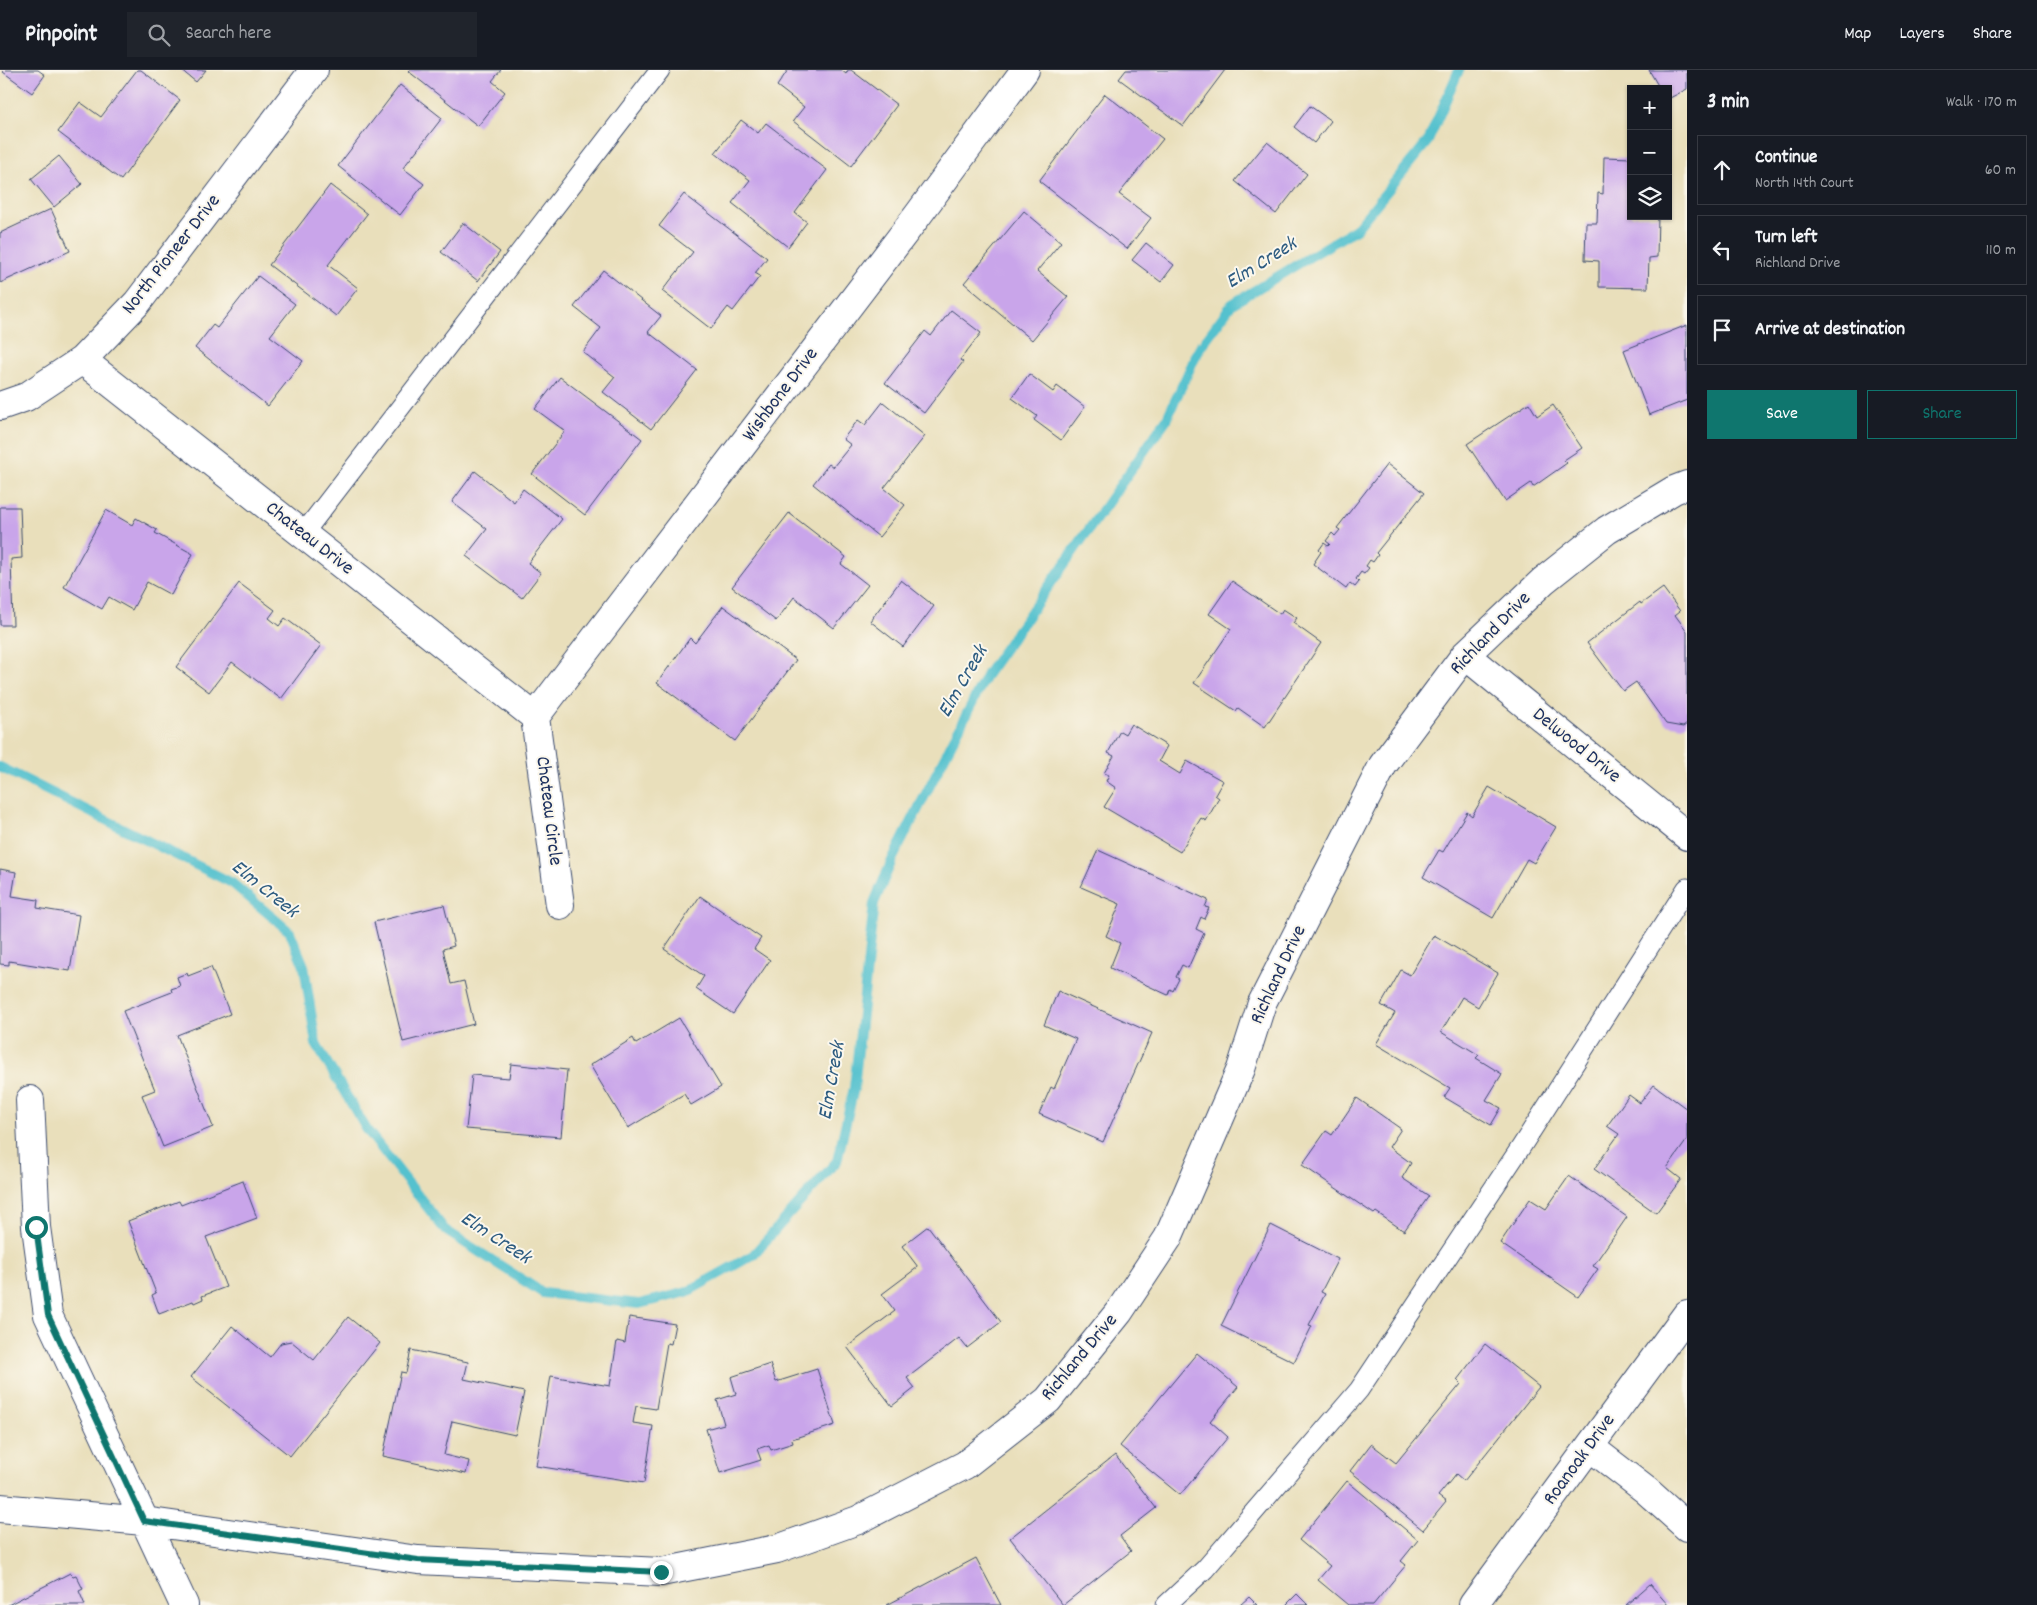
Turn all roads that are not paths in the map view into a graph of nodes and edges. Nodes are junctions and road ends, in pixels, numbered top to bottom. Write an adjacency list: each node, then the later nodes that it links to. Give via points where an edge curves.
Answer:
1 (314, 70): 4 (street, North Pioneer Drive, via 137,303)
2 (660, 70): 7 (lane)
3 (1025, 70): 9 (street, Wishbone Drive)
4 (82, 360): 5 (street, North Pioneer Drive, via 26,397); 7 (street, Chateau Drive)
5 (0, 406)
6 (1687, 486): 8 (street, Richland Drive, via 1674,490 1607,530 1543,581)
7 (303, 534): 9 (street, Chateau Drive)
8 (1465, 656): 10 (street, Delwood Drive); 17 (street, Richland Drive, via 1383,765 1262,1004 1241,1069 1168,1238 1119,1312 1048,1400 965,1465 858,1520 786,1545 661,1572 418,1560)
9 (535, 717): 12 (street, Chateau Circle)
10 (1687, 836)
11 (1687, 888): 20 (lane, via 1521,1147 1359,1390 1205,1569)
12 (560, 905)
13 (30, 1100): 17 (street, via 36,1227 48,1315)
14 (1687, 1314): 15 (street, Roanoak Drive)
15 (1590, 1446): 18 (street); 21 (street, Roanoak Drive)
16 (0, 1508): 17 (street, Richland Drive)
17 (144, 1521): 19 (street)
18 (1687, 1528)
19 (184, 1605)
20 (1166, 1605)
21 (1473, 1605)

